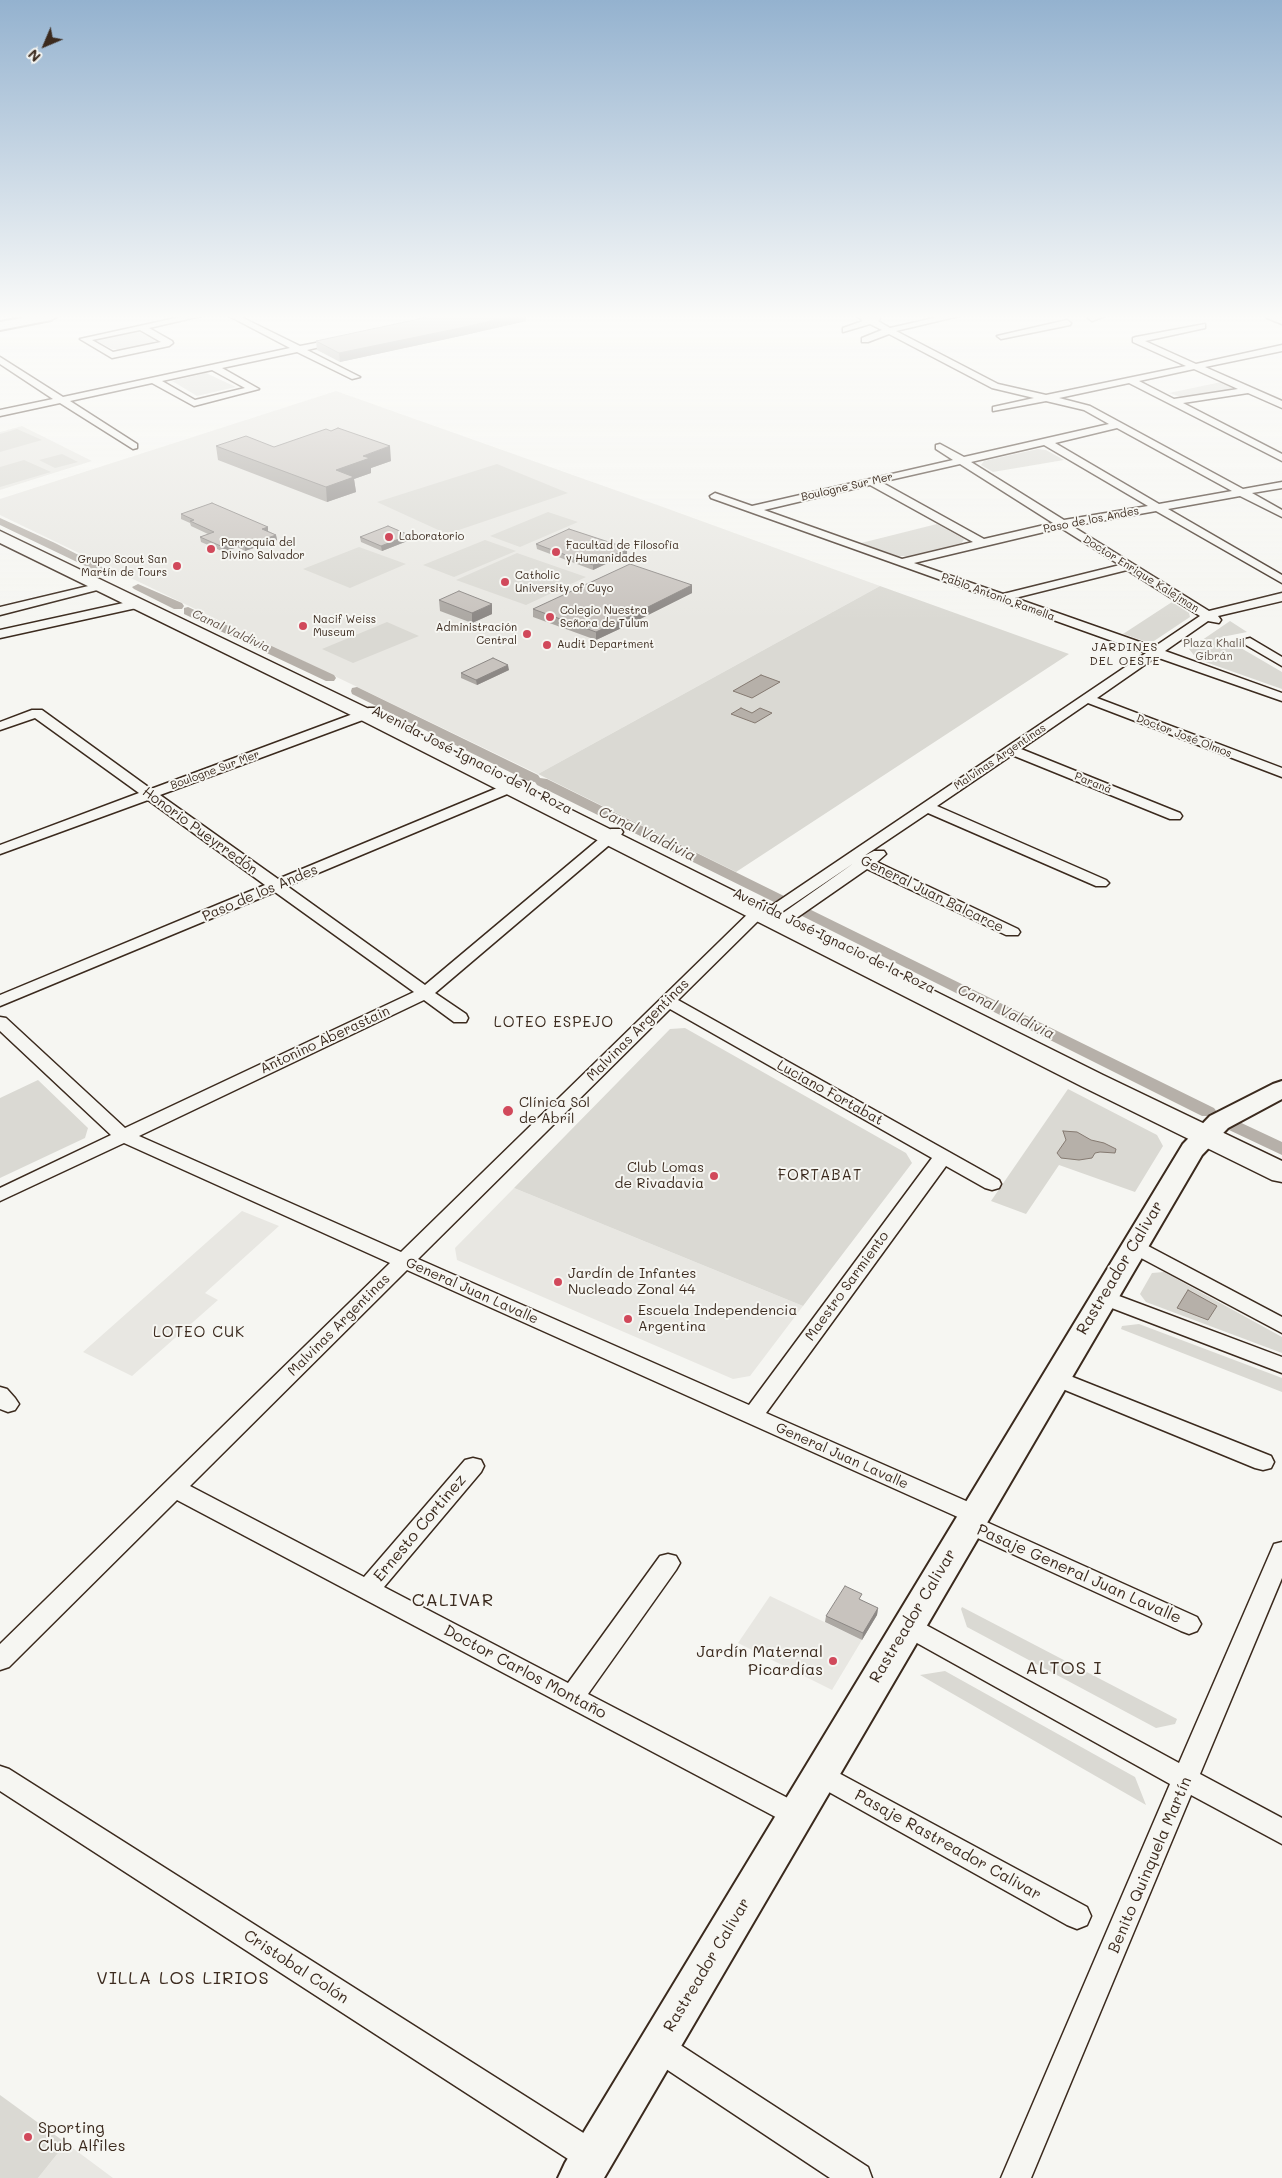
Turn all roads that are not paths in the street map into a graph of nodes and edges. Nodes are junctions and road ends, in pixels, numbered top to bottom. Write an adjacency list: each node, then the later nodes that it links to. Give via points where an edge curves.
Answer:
1 (89, 418): 6 (street)
2 (1106, 418): 4 (street)
3 (1203, 418): 8 (street)
4 (1118, 424): 5 (street, Boulogne Sur Mer); 12 (street)
5 (1045, 441): 9 (street, Boulogne Sur Mer); 14 (street)
6 (133, 446)
7 (940, 447): 9 (street, Doctor Enrique Kalejman)
8 (1282, 458)
9 (962, 460): 10 (street, Boulogne Sur Mer); 17 (street, Doctor Enrique Kalejman)
10 (871, 481): 15 (street, Boulogne Sur Mer); 20 (street)
11 (1282, 484): 12 (street, Paso de los Andes)
12 (1241, 492): 14 (street, Paso de los Andes); 16 (street)
13 (715, 496): 15 (street, Pablo Antonio Ramella)
14 (1155, 508): 17 (street, Paso de los Andes); 23 (street)
15 (752, 509): 21 (street, Pablo Antonio Ramella)
16 (1282, 514)
17 (1063, 524): 20 (street, Paso de los Andes); 22 (street, Doctor Enrique Kalejman)
18 (0, 529): 36 (main road, Avenida José Ignacio de la Roza)
19 (0, 536): 24 (main road, Avenida José Ignacio de la Roza)
20 (984, 543): 21 (street, Paso de los Andes)
21 (901, 562): 26 (street, Pablo Antonio Ramella)
22 (1129, 566): 26 (street); 29 (street, Doctor Enrique Kalejman)
23 (1282, 580)
24 (105, 588): 27 (main road, Avenida José Ignacio de la Roza); 28 (street)
25 (1282, 597): 29 (street, Malvinas Argentinas, via 1239,606)
26 (1002, 598): 32 (street, Pablo Antonio Ramella)
27 (137, 604): 30 (street); 36 (main road, Avenida José Ignacio de la Roza)
28 (0, 611)
29 (1211, 618): 32 (street, Malvinas Argentinas)
30 (0, 634)
31 (1250, 642): 33 (street)
32 (1159, 654): 34 (street, Pablo Antonio Ramella); 35 (street, Malvinas Argentinas)
33 (1282, 662)
34 (1282, 697)
35 (1091, 700): 38 (street, Malvinas Argentinas); 39 (street, Doctor José Olmos)
36 (369, 712): 40 (main road, Avenida José Ignacio de la Roza); 41 (street, Boulogne Sur Mer)
37 (0, 726): 41 (street, Honorio Pueyrredón, via 37,714)
38 (1016, 752): 42 (street, Malvinas Argentinas); 43 (street, Paraná)
39 (1282, 773)
40 (514, 786): 44 (main road, Avenida José Ignacio de la Roza); 48 (street, Paso de los Andes)
41 (150, 794): 45 (street, Boulogne Sur Mer); 48 (street, Honorio Pueyrredón)
42 (933, 809): 46 (street, Malvinas Argentinas); 47 (street)
43 (1175, 816)
44 (612, 835): 49 (main road, Avenida José Ignacio de la Roza); 51 (street, Antonino Aberastain)
45 (0, 850)
46 (860, 860): 49 (street, Malvinas Argentinas); 50 (street, General Juan Balcarce)
47 (1101, 883)
48 (276, 886): 51 (street, Honorio Pueyrredón); 53 (street, Paso de los Andes)
49 (780, 910): 52 (street, Malvinas Argentinas); 57 (main road, Avenida José Ignacio de la Roza, via 1161,1115)
50 (1012, 932)
51 (426, 993): 54 (street, Honorio Pueyrredón); 58 (street, Antonino Aberastain)
52 (668, 1001): 59 (street, Luciano Fortabat); 64 (street, Malvinas Argentinas)
53 (0, 1002)
54 (460, 1018)
55 (0, 1022): 58 (street, General Juan Lavalle)
56 (1282, 1089): 57 (main road, Rastreador Calivar, via 1219,1122)
57 (1206, 1135): 60 (main road, Avenida José Ignacio de la Roza); 63 (main road, Rastreador Calivar, via 1192,1150)
58 (123, 1136): 62 (street, Antonino Aberastain); 64 (street, General Juan Lavalle)
59 (943, 1156): 61 (street, Luciano Fortabat); 69 (street, Maestro Sarmiento)
60 (1282, 1173)
61 (992, 1184)
62 (0, 1194)
63 (1133, 1245): 65 (main road, Rastreador Calivar); 66 (street)
64 (404, 1261): 69 (street, General Juan Lavalle); 72 (street, Malvinas Argentinas)
65 (1103, 1297): 67 (street); 68 (main road, Rastreador Calivar)
66 (1282, 1326)
67 (1282, 1365)
68 (1055, 1378): 70 (street); 73 (main road, Rastreador Calivar)
69 (752, 1416): 73 (street, General Juan Lavalle)
70 (1262, 1462)
71 (473, 1466): 76 (street, Ernesto Cortinez)
72 (174, 1488): 76 (street, Doctor Carlos Montaño); 79 (street, Malvinas Argentinas)
73 (971, 1519): 77 (street, Pasaje General Juan Lavalle); 78 (main road, Rastreador Calivar)
74 (1282, 1551): 83 (street, Benito Quinquela Martín)
75 (668, 1563): 80 (street)
76 (367, 1590): 80 (street, Doctor Carlos Montaño)
77 (1190, 1624)
78 (907, 1626): 81 (main road, Rastreador Calivar); 83 (street)
79 (0, 1660)
80 (572, 1697): 84 (street, Doctor Carlos Montaño)
81 (820, 1774): 84 (main road, Rastreador Calivar); 86 (street, Pasaje Rastreador Calivar)
82 (0, 1777): 88 (street, Cristobal Colón)
83 (1186, 1779): 85 (street); 90 (street, Benito Quinquela Martín)
84 (796, 1814): 87 (main road, Rastreador Calivar)
85 (1282, 1832)
86 (1077, 1916)
87 (658, 2047): 88 (main road, Rastreador Calivar); 89 (street)
88 (587, 2168)
89 (857, 2178)
90 (1016, 2178)

